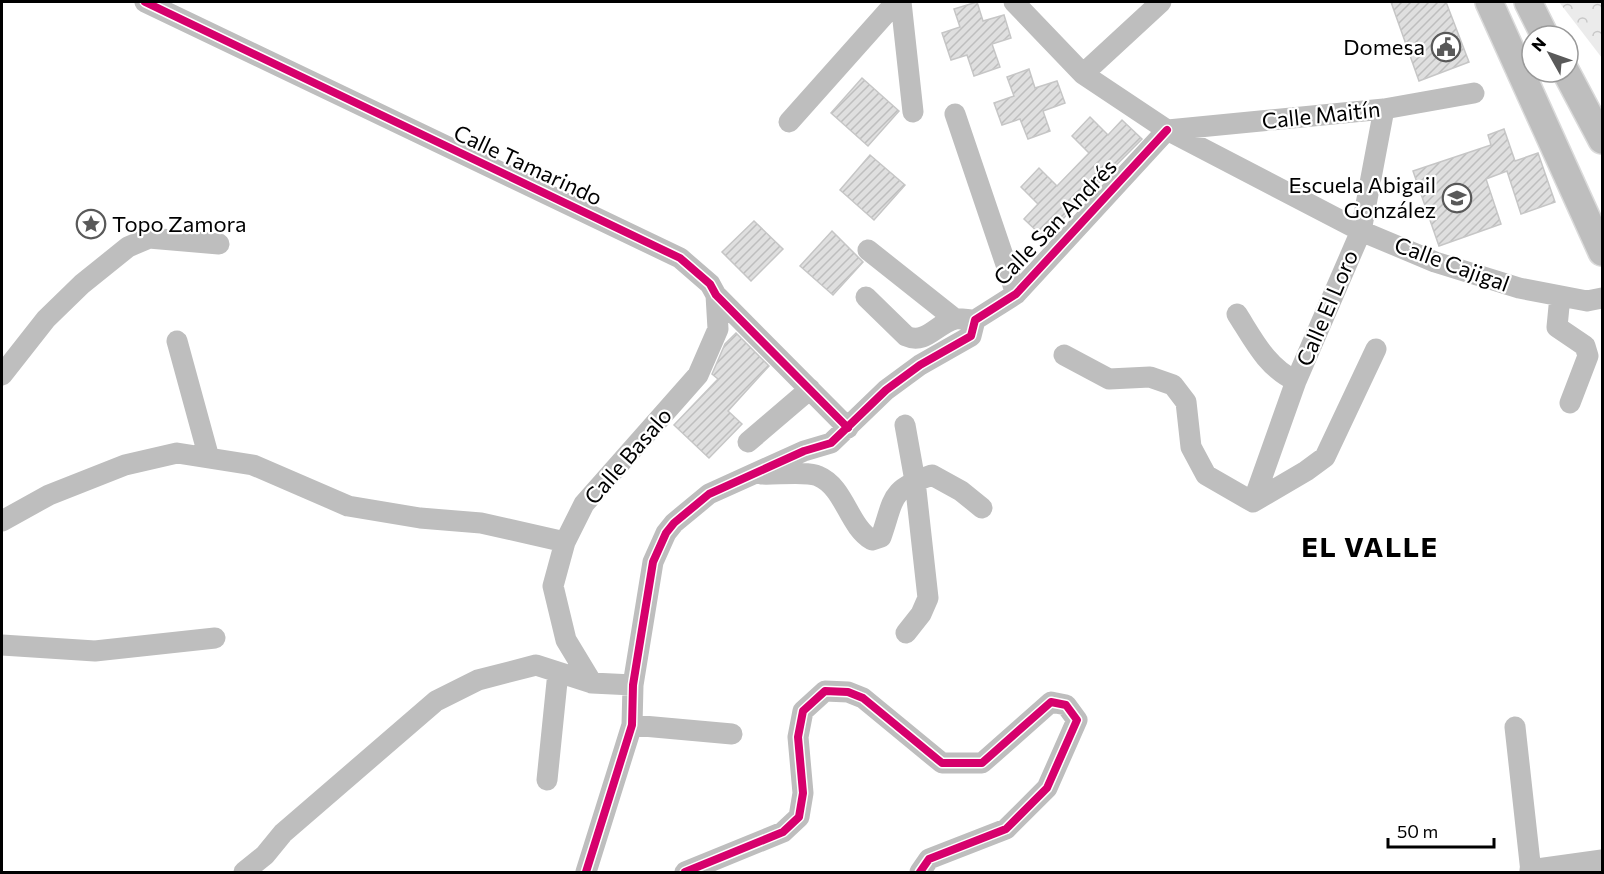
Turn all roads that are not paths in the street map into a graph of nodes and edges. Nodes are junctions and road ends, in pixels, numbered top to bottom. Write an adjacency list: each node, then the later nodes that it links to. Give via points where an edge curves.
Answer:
1 (145, 2): 23 (street, Calle Tamarindo, via 680,258 710,284)
2 (896, 2): 15 (street)
3 (901, 2): 13 (street)
4 (1014, 2): 9 (street, Calle Cajigal)
5 (1161, 2): 9 (street)
6 (1489, 2): 21 (main road)
7 (1528, 2): 8 (main road)
8 (1539, 24)
9 (1083, 74): 16 (street, Calle Cajigal)
10 (1572, 84): 17 (main road)
11 (1474, 93): 12 (street, Calle Maitín)
12 (1384, 109): 16 (street, Calle Maitín); 18 (street, Calle El Loro)
13 (913, 112)
14 (955, 114): 22 (street)
15 (789, 122)
16 (1167, 130): 18 (street, Calle Cajigal); 22 (street, Calle San Andrés)
17 (1602, 140)
18 (1361, 231): 24 (street, Calle Cajigal, via 1446,265 1519,288); 33 (street, Calle El Loro)
19 (219, 244): 32 (street, via 149,238 128,247 46,319)
20 (868, 250): 28 (street)
21 (1602, 252)
22 (1016, 294): 28 (street, Calle San Andrés)
23 (716, 295): 34 (street, Calle Tamarindo); 45 (street, Calle Basalo, via 718,329 698,375 584,504)
24 (1560, 296): 26 (street, Calle Cajigal, via 1587,301); 35 (street, via 1557,327 1585,346 1588,356)
25 (866, 297): 28 (street, via 913,339)
26 (1602, 298)
27 (1237, 314): 33 (street, via 1272,365)
28 (965, 320): 37 (street, Calle San Andrés, via 970,336 886,390)
29 (177, 340): 39 (street)
30 (1376, 350): 42 (street, via 1325,457)
31 (1064, 355): 42 (street, via 1109,379 1150,378 1173,385 1186,402 1191,447 1206,475)
32 (2, 375)
33 (1296, 381): 42 (street, Calle El Loro)
34 (810, 390): 37 (street, Calle Tamarindo); 38 (street)
35 (1570, 403)
36 (905, 425): 41 (street)
37 (848, 428): 40 (street, Calle San Andrés, via 831,443)
38 (748, 442)
39 (209, 458): 44 (street, via 177,453 125,465 49,495); 45 (street, via 253,465 348,506 481,523)
40 (754, 474): 41 (street, via 818,475 836,490 864,535 872,540 881,537 897,491); 51 (street, Calle San Andrés, via 709,494 666,533 653,562)
41 (915, 481): 43 (street, via 932,475); 46 (street, via 928,598)
42 (1253, 502)
43 (982, 508)
44 (2, 521)
45 (565, 542): 50 (street, Calle Basalo, via 553,586 566,640)
46 (906, 633)
47 (215, 638): 48 (street, via 95,651)
48 (2, 645)
49 (558, 672): 50 (street); 55 (street); 58 (street, via 536,665 478,680 436,701 284,833)
50 (592, 682): 51 (street)
51 (633, 685): 52 (street, Calle San Andrés)
52 (632, 725): 54 (street); 59 (street, Calle San Andrés)
53 (1515, 727): 57 (street)
54 (732, 734)
55 (547, 780)
56 (1598, 865): 57 (street)
57 (1531, 871)
58 (244, 873)
59 (586, 873)
60 (685, 873): 61 (street, via 783,832 798,818 803,794 798,737 803,711 825,692 848,692 863,698 942,763 982,763 1051,702 1066,705 1077,720 1047,788 1006,830 929,859)
61 (920, 873)

